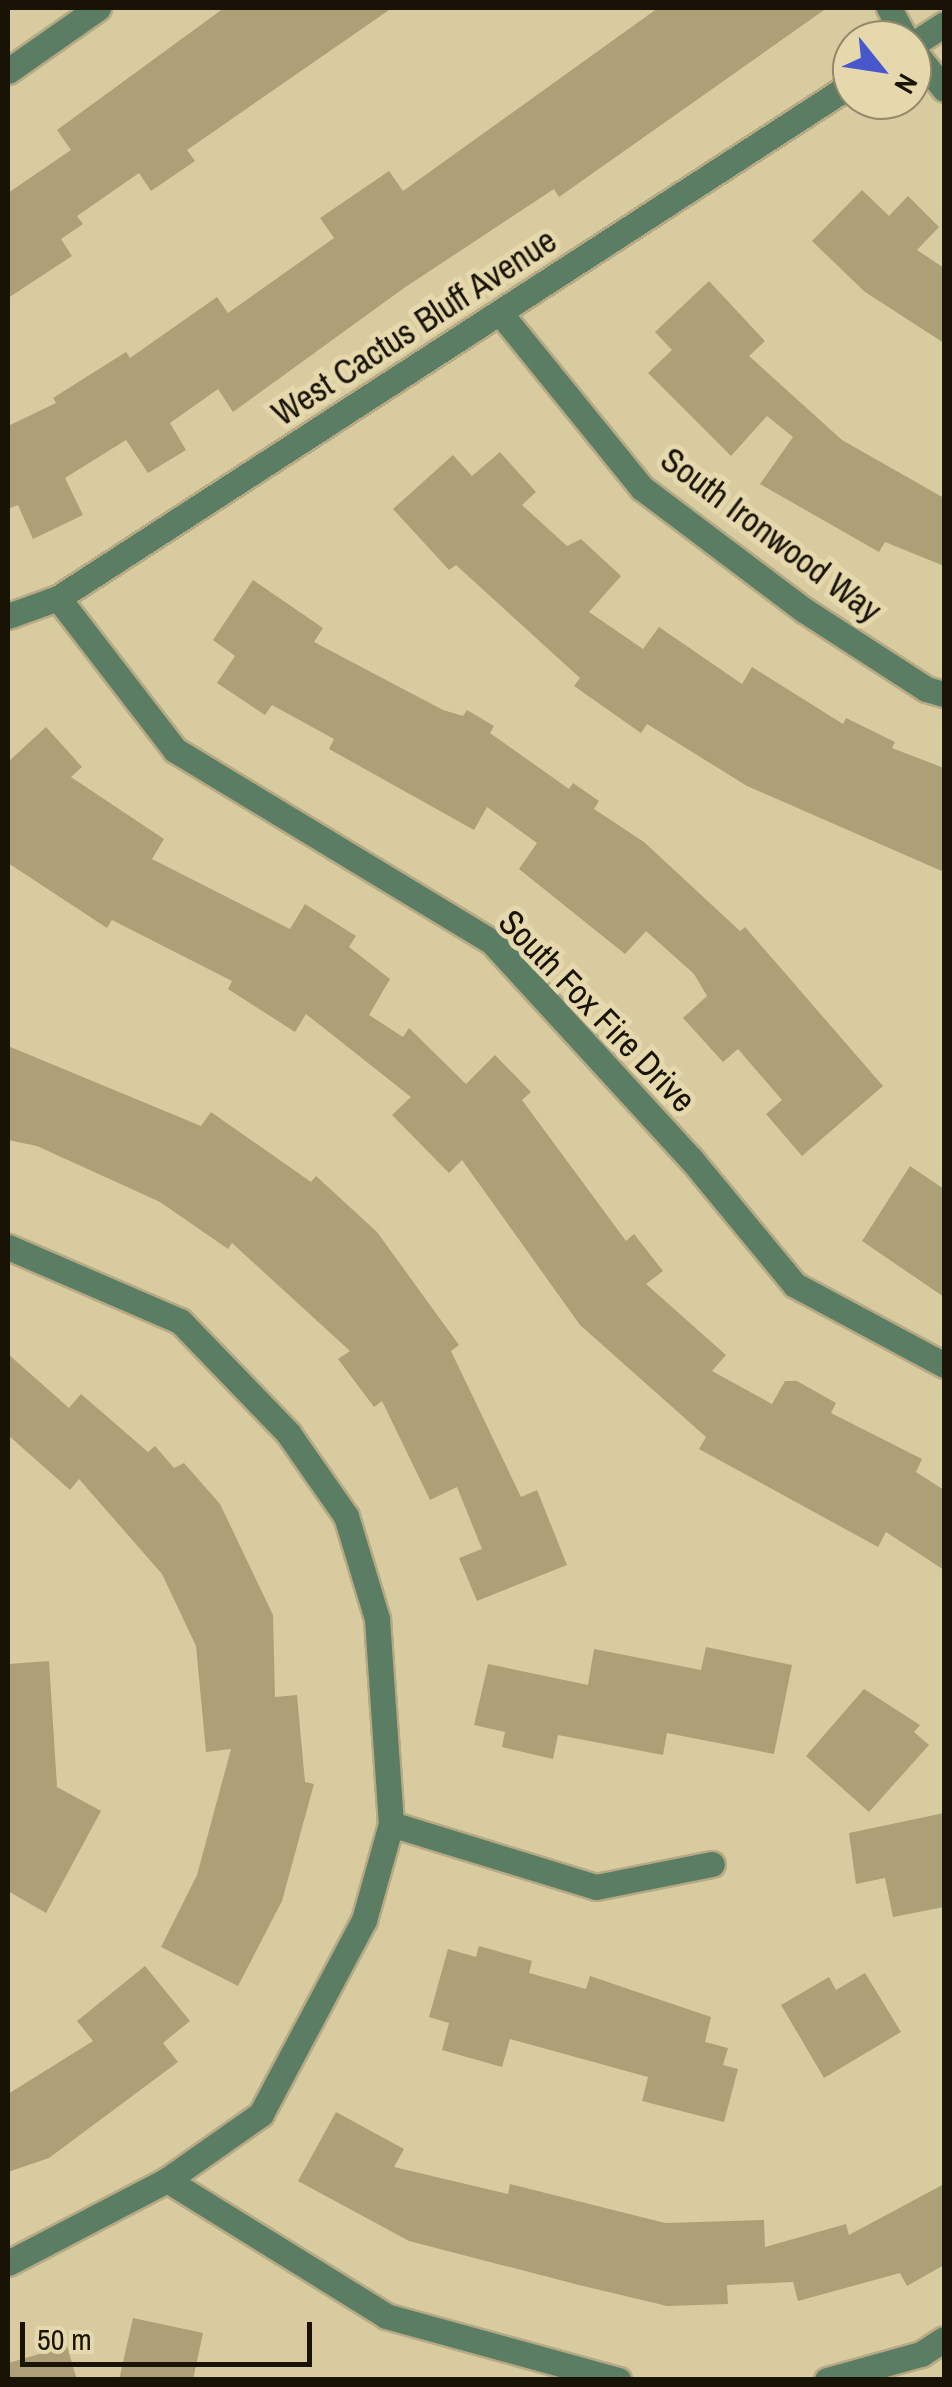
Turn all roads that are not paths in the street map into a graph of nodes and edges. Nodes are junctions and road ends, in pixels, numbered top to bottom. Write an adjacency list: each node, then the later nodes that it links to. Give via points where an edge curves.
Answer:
1 (98, 8): 2 (street)
2 (8, 71)
3 (832, 97): 4 (street, West Cactus Bluff Avenue)
4 (501, 314): 5 (street, West Cactus Bluff Avenue); 7 (street, South Ironwood Way, via 642,488 804,610)
5 (58, 598): 6 (street, West Cactus Bluff Avenue); 9 (street, South Fox Fire Drive, via 175,750 492,942 691,1159 795,1285)
6 (8, 616)
7 (944, 694)
8 (8, 1248): 10 (street, via 180,1321 288,1433 346,1516 377,1618)
9 (944, 1365)
10 (391, 1824): 11 (street, via 596,1887); 12 (street, via 364,1920 261,2114)
11 (712, 1864)
12 (167, 2180): 13 (street); 16 (street, via 386,2316)
13 (8, 2264)
14 (944, 2339): 15 (street)
15 (921, 2367): 17 (street)
16 (618, 2380)
17 (827, 2380)

